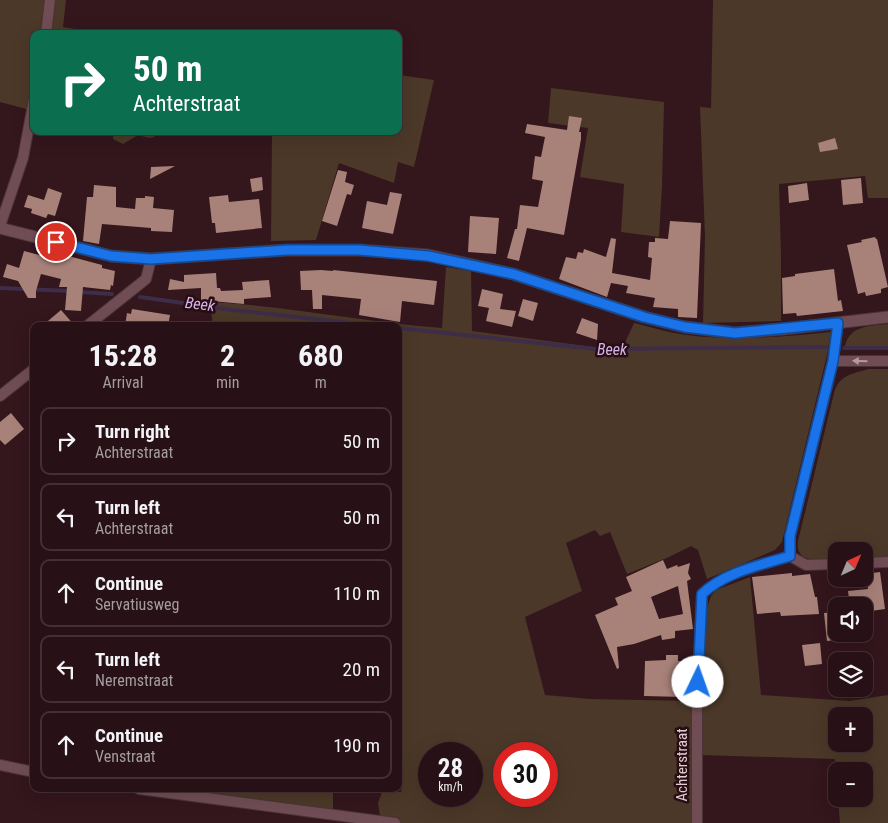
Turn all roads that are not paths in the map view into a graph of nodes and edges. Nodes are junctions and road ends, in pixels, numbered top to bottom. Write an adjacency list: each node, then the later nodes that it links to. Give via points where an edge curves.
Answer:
1 (50, 0): 2 (street)
2 (46, 30)
3 (30, 120): 4 (street, via 23,158)
4 (0, 227): 5 (street, via 111,256)
5 (151, 259): 7 (street, via 146,279); 8 (street, via 287,250 359,250 428,256 513,274 644,317 685,327 735,333)
6 (888, 317): 8 (street)
7 (91, 322)
8 (838, 323): 9 (street)
9 (833, 361): 10 (street, one-way to 9); 13 (street, via 790,536)
10 (888, 361)
11 (30, 372): 12 (street)
12 (0, 396)
13 (790, 556): 16 (street, via 806,565); 21 (street, Achterstraat, via 712,584 702,594 697,699)
14 (888, 562): 15 (street)
15 (873, 563)
16 (828, 564)
17 (0, 765): 18 (street)
18 (30, 771)
19 (162, 792): 20 (street)
20 (395, 823)
21 (697, 823)

